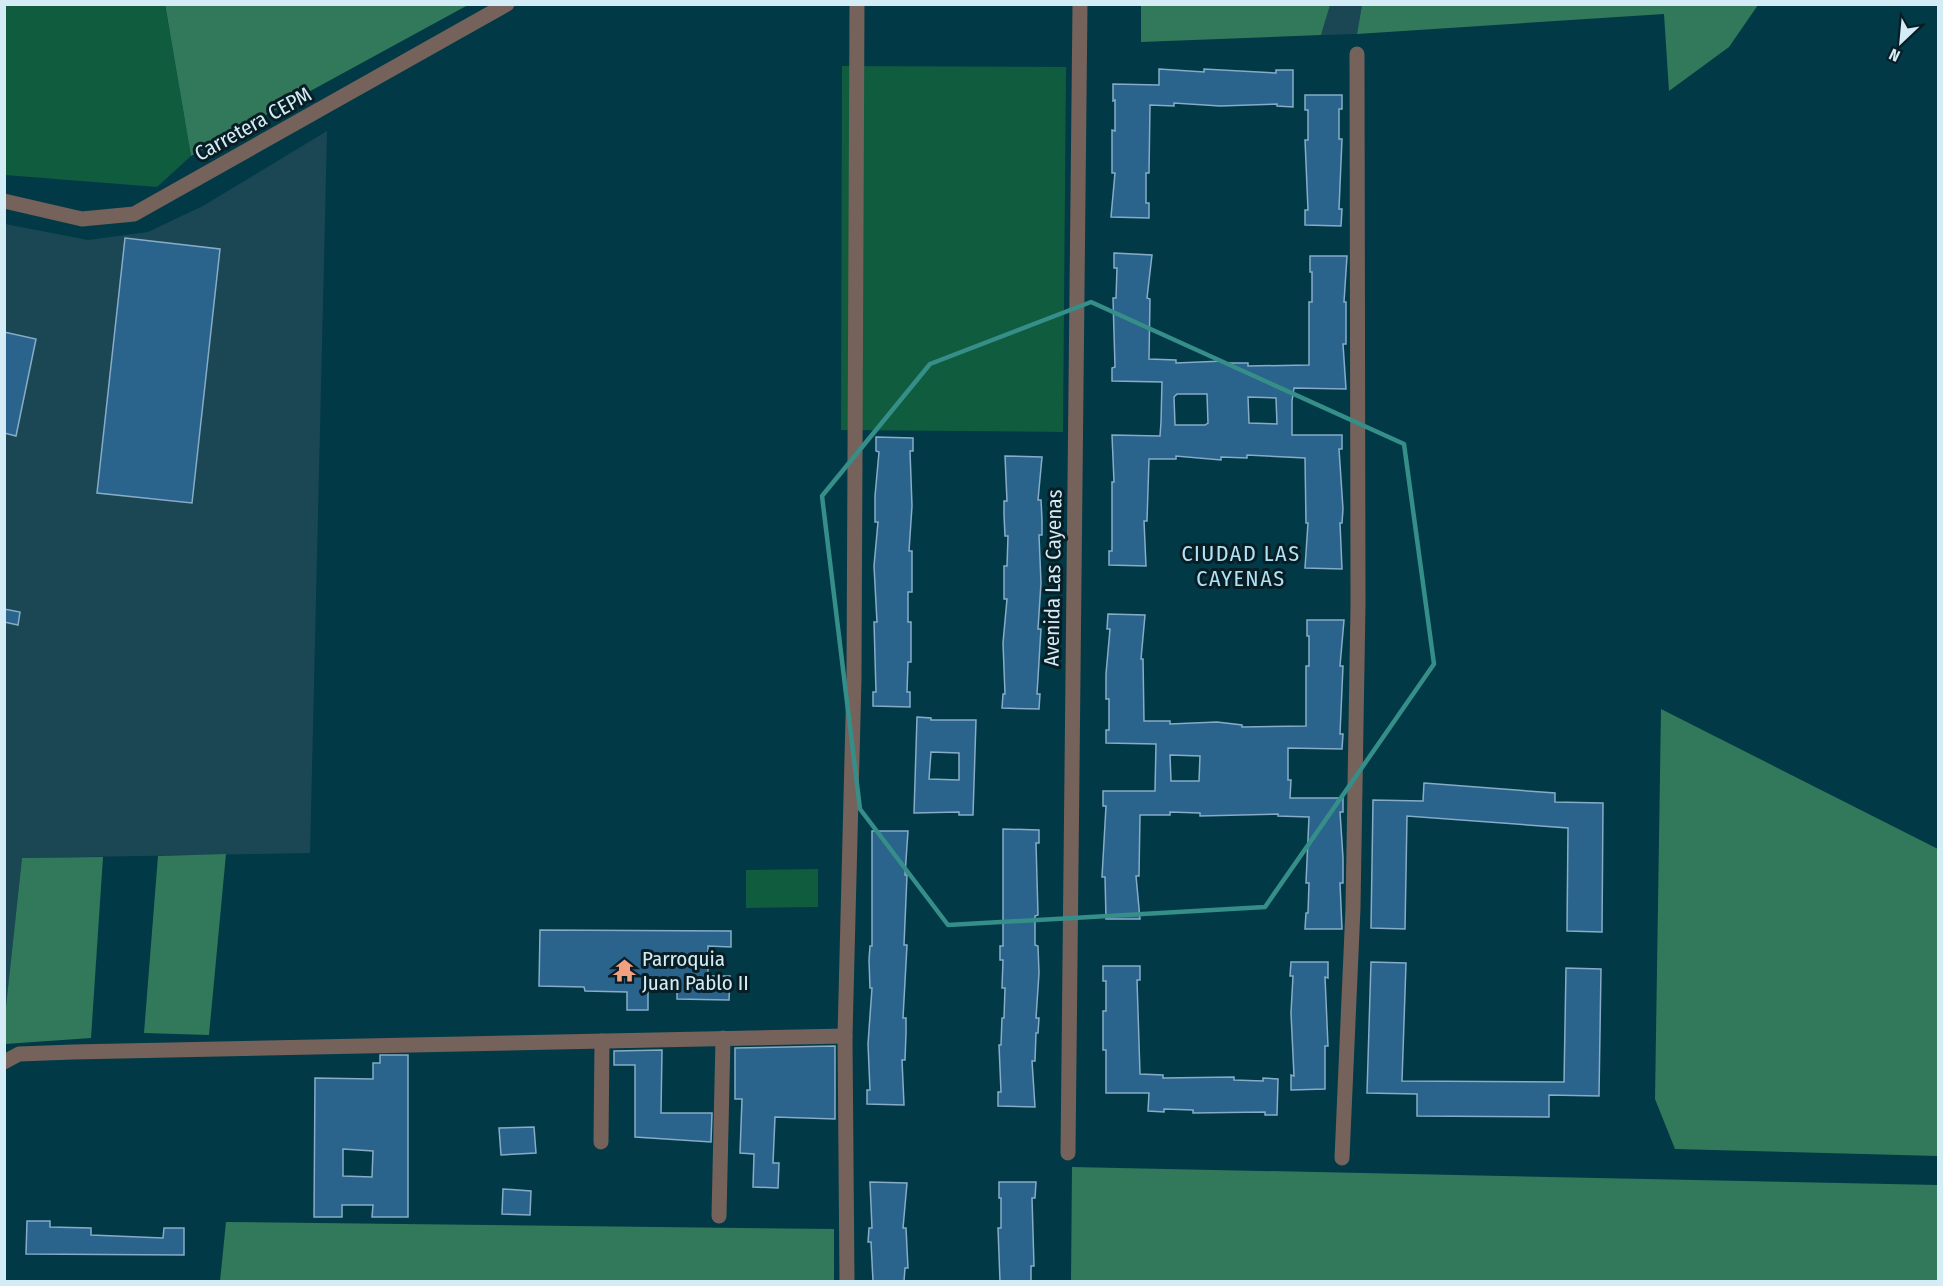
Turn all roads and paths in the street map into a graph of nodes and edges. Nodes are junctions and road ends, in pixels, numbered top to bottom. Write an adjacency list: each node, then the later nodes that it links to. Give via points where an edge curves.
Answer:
1 (507, 4): 5 (street, Carretera CEPM, via 134,214 82,219)
2 (857, 4): 6 (street, via 854,678)
3 (1080, 4): 11 (street, Avenida Las Cayenas)
4 (1357, 54): 12 (street, via 1357,615 1353,909)
5 (4, 201)
6 (845, 1036): 7 (street); 14 (street)
7 (723, 1038): 8 (street); 13 (street)
8 (602, 1041): 9 (street, via 40,1053 19,1054); 10 (street)
9 (4, 1062)
10 (601, 1142)
11 (1068, 1153)
12 (1342, 1158)
13 (719, 1216)
14 (847, 1281)

